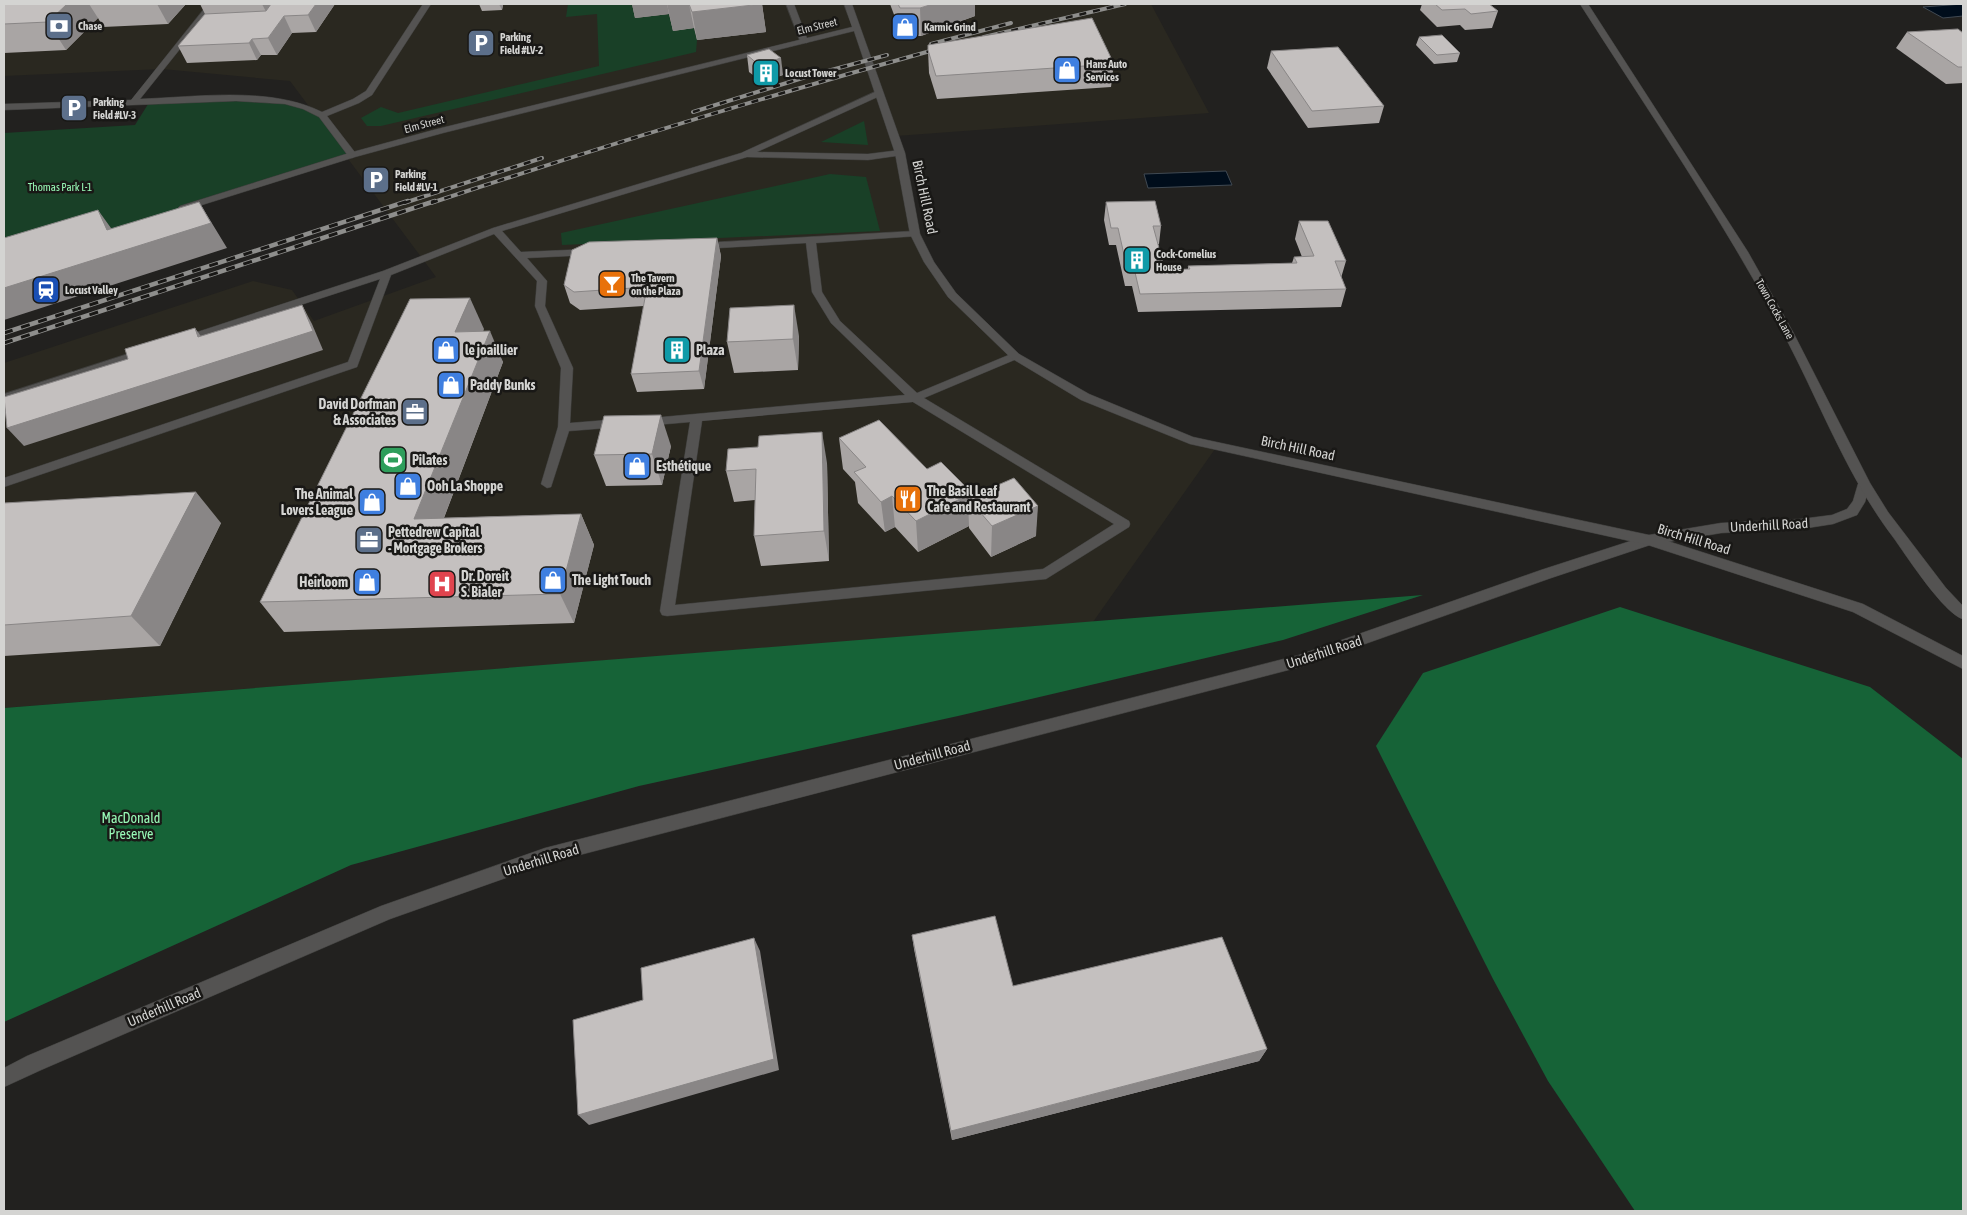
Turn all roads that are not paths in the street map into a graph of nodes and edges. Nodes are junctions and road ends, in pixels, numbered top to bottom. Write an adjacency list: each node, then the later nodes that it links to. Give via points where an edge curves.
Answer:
1 (212, 4): 9 (street)
2 (427, 4): 11 (street, via 368,93)
3 (790, 4): 7 (street)
4 (848, 4): 6 (street, Birch Hill Road)
5 (1584, 4): 32 (street, Town Cocks Lane, via 1743,252 1788,332)
6 (856, 28): 7 (street, Elm Street); 8 (street, Birch Hill Road)
7 (804, 41): 13 (street, Elm Street)
8 (879, 93): 12 (street, Birch Hill Road); 14 (street)
9 (134, 101): 10 (street); 11 (street, via 236,98 286,101)
10 (4, 107)
11 (322, 115): 13 (street)
12 (900, 153): 14 (street, via 868,157); 17 (street, Birch Hill Road)
13 (352, 155): 15 (street, Elm Street)
14 (744, 156): 16 (street)
15 (172, 211)
16 (496, 230): 21 (street); 22 (street)
17 (915, 234): 18 (street); 25 (street, Birch Hill Road, via 929,262 952,295)
18 (811, 240): 19 (street); 27 (street, via 818,292 836,323)
19 (695, 246)
20 (598, 251): 21 (street)
21 (521, 255): 29 (street, via 542,281 540,306 567,368)
22 (387, 274): 23 (street); 30 (street, via 353,364)
23 (170, 344)
24 (152, 350): 26 (street)
25 (1015, 356): 27 (street); 33 (street, Birch Hill Road, via 1086,397 1190,440)
26 (4, 398)
27 (915, 398): 28 (street); 28 (street, via 1124,524 1046,574 666,611)
28 (697, 418): 29 (street)
29 (564, 427): 31 (street)
30 (4, 483)
31 (547, 484)
32 (1864, 484): 33 (street, Underhill Road, via 1852,512 1832,519 1801,524 1720,528); 34 (street, Town Cocks Lane, via 1883,515 1942,592)
33 (1649, 540): 35 (street, Birch Hill Road, via 1858,608); 36 (street, Underhill Road, via 1300,661 545,856 387,912)
34 (1963, 614)
35 (1963, 663)
36 (4, 1078)

